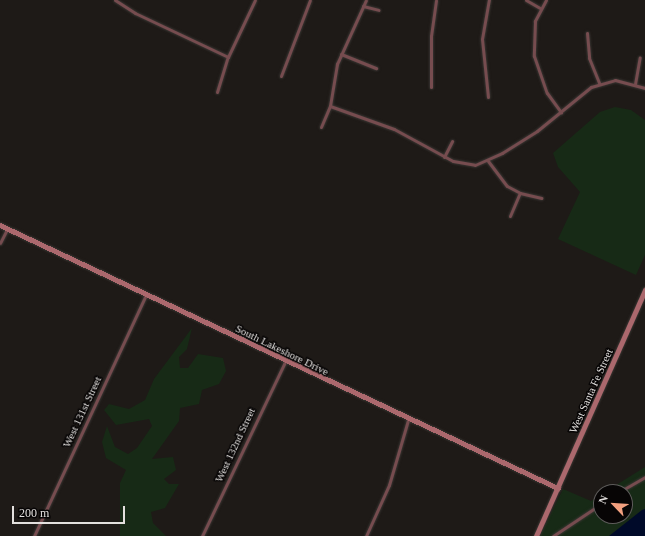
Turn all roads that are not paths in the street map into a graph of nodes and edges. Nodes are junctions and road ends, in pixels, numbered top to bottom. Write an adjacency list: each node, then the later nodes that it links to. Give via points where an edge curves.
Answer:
1 (115, 0): 14 (street, via 135,13)
2 (255, 0): 14 (street)
3 (310, 0): 17 (street)
4 (366, 0): 9 (street)
5 (436, 0): 20 (street, via 431,36)
6 (489, 0): 23 (street, via 482,39)
7 (526, 0): 10 (street)
8 (546, 0): 10 (street)
9 (363, 6): 11 (street); 13 (street)
10 (540, 8): 25 (street, via 534,30 534,56 547,93)
11 (379, 10)
12 (587, 33): 18 (street, via 589,58)
13 (341, 54): 16 (street); 24 (street)
14 (228, 57): 22 (street)
15 (640, 57): 19 (street)
16 (376, 68)
17 (281, 76)
18 (599, 83): 19 (street, via 615,80); 25 (street, via 585,90)
19 (635, 84): 21 (street)
20 (431, 87)
21 (645, 88)
22 (217, 92)
23 (488, 97)
24 (330, 106): 26 (street); 28 (street, via 394,129)
25 (561, 112): 29 (street, via 537,131)
26 (321, 127)
27 (452, 141): 28 (street)
28 (444, 157): 29 (street, via 468,165)
29 (488, 161): 30 (street, via 502,182)
30 (520, 193): 31 (street); 32 (street)
31 (542, 198)
32 (510, 216)
33 (0, 225): 34 (street, South Lakeshore Drive)
34 (7, 228): 35 (street); 37 (street, South Lakeshore Drive)
35 (0, 243)
36 (645, 291): 42 (street, West Santa Fe Street)
37 (146, 295): 38 (street, South Lakeshore Drive); 44 (street, West 131st Street)
38 (285, 362): 39 (street, South Lakeshore Drive); 45 (street, West 132nd Street)
39 (408, 420): 42 (street, South Lakeshore Drive); 46 (street, via 389,485)
40 (645, 477): 41 (street)
41 (633, 484)
42 (558, 488): 47 (street, West Santa Fe Street)
43 (593, 509): 48 (street)
44 (34, 536)
45 (202, 536)
46 (366, 536)
47 (536, 536)
48 (553, 536)

